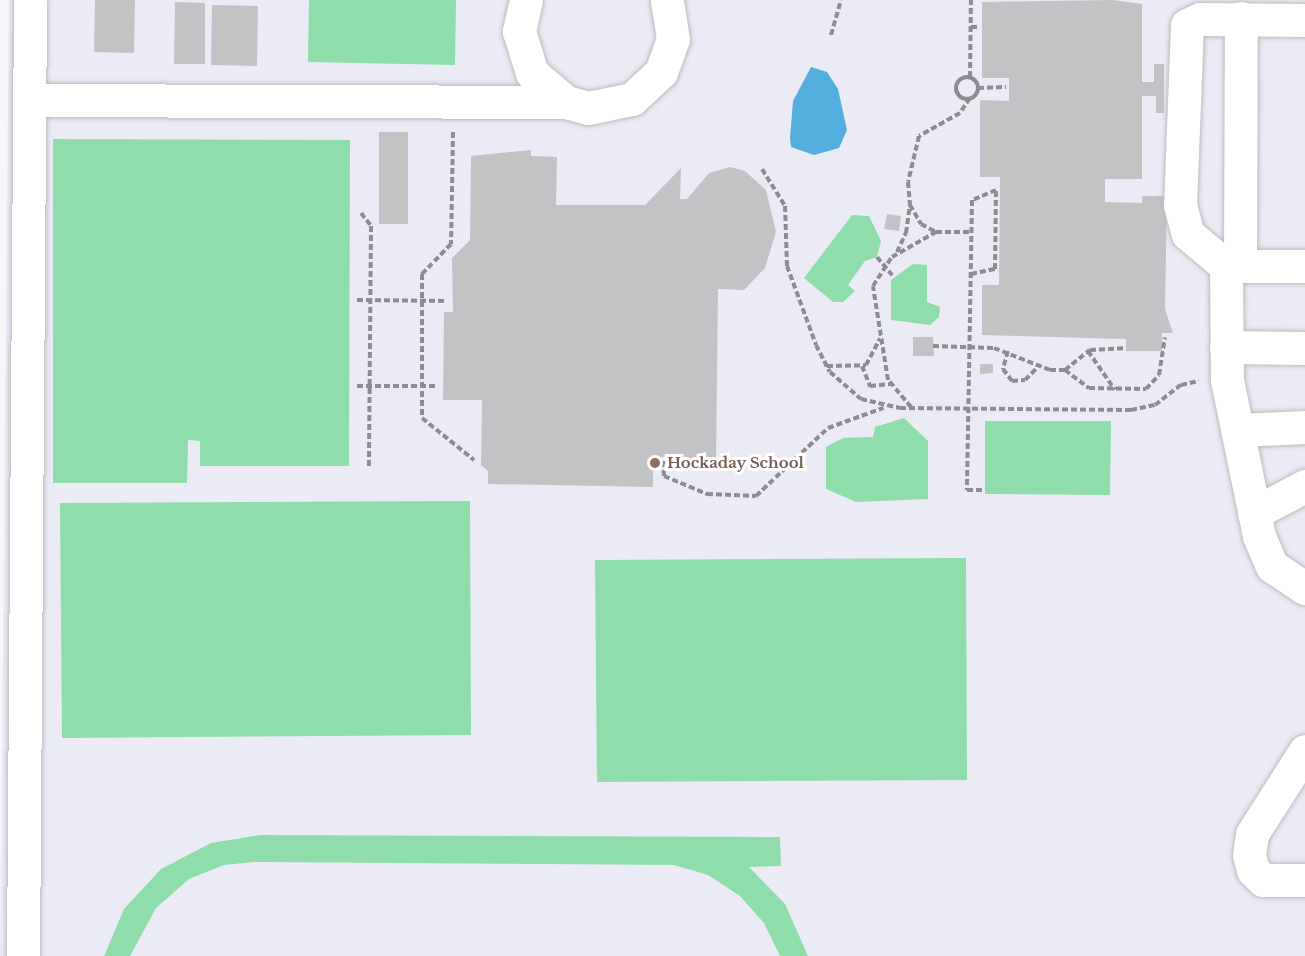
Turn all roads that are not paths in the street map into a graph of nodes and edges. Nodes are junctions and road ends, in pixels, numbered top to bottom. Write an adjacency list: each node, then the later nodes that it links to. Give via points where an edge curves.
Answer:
1 (30, 0): 6 (lane)
2 (526, 0): 7 (lane, via 519,31 522,53 547,90)
3 (667, 0): 7 (lane, via 673,39 650,86 610,107)
4 (1241, 18): 5 (lane); 8 (lane); 8 (lane, via 1200,19 1187,25 1183,40 1180,205 1188,234)
5 (1305, 20)
6 (29, 100): 7 (lane); 19 (lane)
7 (566, 102)
8 (1233, 266): 9 (lane); 10 (lane)
9 (1305, 266)
10 (1226, 347): 11 (lane); 13 (lane)
11 (1305, 348)
12 (1305, 427): 13 (lane)
13 (1237, 430): 15 (lane)
14 (1305, 486): 15 (lane)
15 (1254, 513): 16 (lane, via 1272,566)
16 (1305, 588)
17 (1305, 751): 18 (lane, via 1252,834 1250,855 1253,870 1263,880)
18 (1305, 880)
19 (23, 956)

